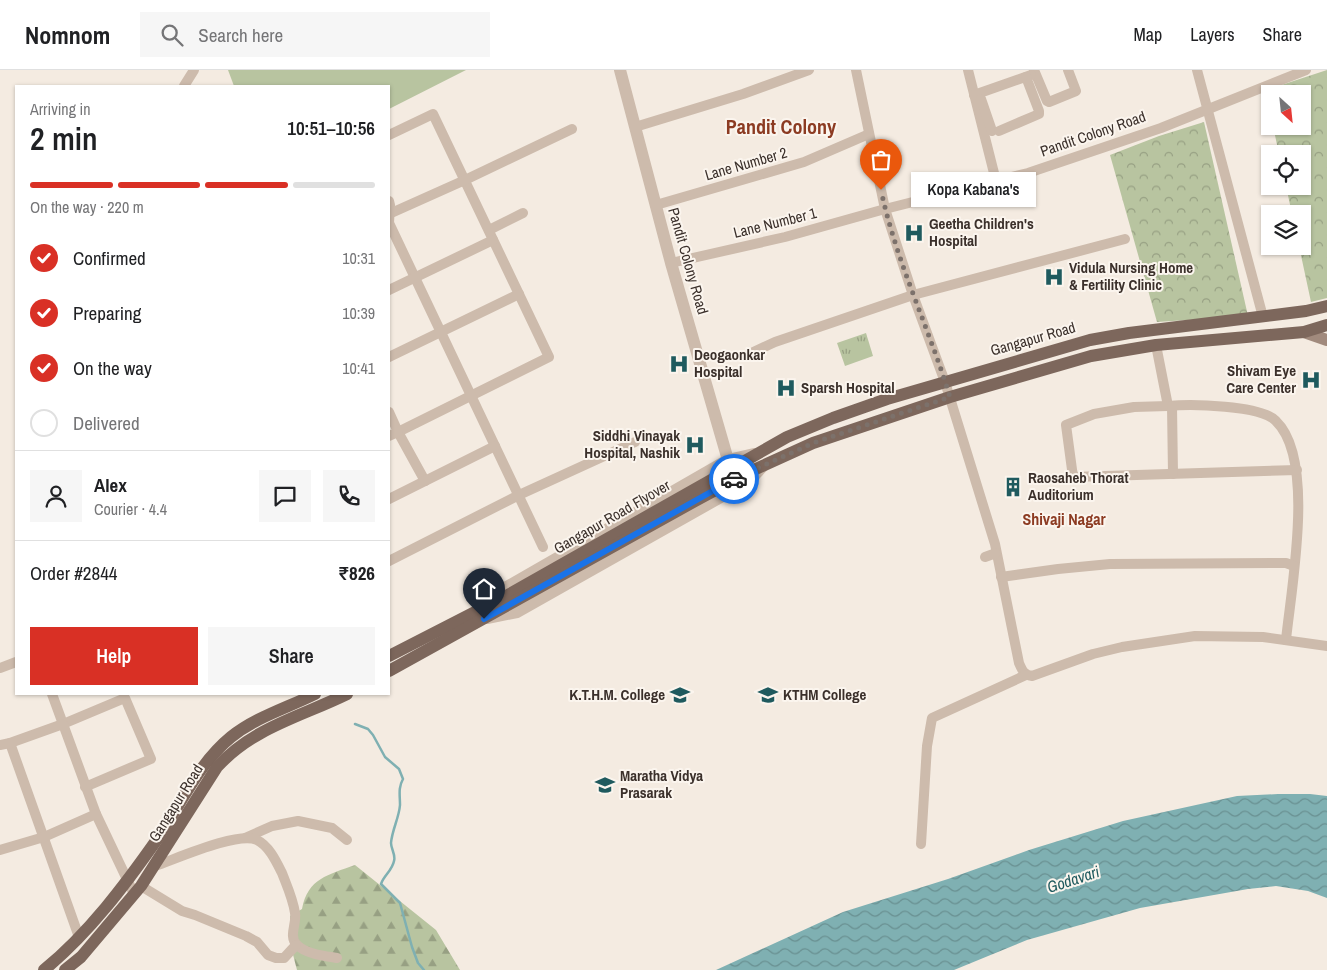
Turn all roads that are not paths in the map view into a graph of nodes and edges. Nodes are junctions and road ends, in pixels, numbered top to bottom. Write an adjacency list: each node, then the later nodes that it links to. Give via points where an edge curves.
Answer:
1 (194, 70): 10 (street)
2 (620, 70): 14 (street, Pandit Colony Road)
3 (809, 70): 14 (street)
4 (856, 70): 16 (street)
5 (968, 70): 11 (street)
6 (1068, 70): 9 (street, via 1076,91 1049,102)
7 (1197, 70): 13 (street)
8 (1306, 70): 13 (street, Pandit Colony Road)
9 (1031, 72): 11 (street); 12 (street, via 1040,113 996,131)
10 (185, 85)
11 (977, 95): 12 (street)
12 (981, 109): 19 (street)
13 (1207, 109): 19 (street, Pandit Colony Road, via 1028,173); 33 (street)
14 (635, 127): 20 (street, Pandit Colony Road)
15 (572, 129): 18 (street)
16 (869, 134): 20 (street, Lane Number 2, via 804,162); 21 (street)
17 (390, 135): 18 (street, via 433,114)
18 (465, 180): 23 (street); 25 (street)
19 (996, 181): 21 (street, Pandit Colony Road)
20 (656, 205): 27 (street, Pandit Colony Road)
21 (885, 209): 27 (street, Lane Number 1, via 785,237); 31 (street)
22 (522, 213): 25 (street)
23 (390, 214)
24 (390, 225): 28 (street)
25 (491, 235): 28 (street); 30 (street)
26 (1125, 239): 31 (street)
27 (672, 263): 50 (street, Pandit Colony Road)
28 (415, 277): 29 (street); 35 (street)
29 (390, 290)
30 (519, 294): 35 (street); 42 (street, via 549,357)
31 (913, 295): 39 (street, via 775,342); 41 (street)
32 (1327, 306): 33 (main road, Gangapur Road)
33 (1263, 317): 41 (main road, Gangapur Road, via 1128,332)
34 (1327, 325): 36 (main road)
35 (440, 330): 40 (street); 42 (street)
36 (1304, 332): 37 (main road); 38 (main road)
37 (1327, 340)
38 (1156, 345): 43 (main road, via 1092,356); 44 (street)
39 (747, 355)
40 (390, 356)
41 (945, 382): 43 (street); 49 (main road, Gangapur Road, via 887,399 787,437)
42 (471, 395): 46 (street); 48 (street)
43 (950, 397): 49 (main road); 57 (street)
44 (1170, 406): 51 (street, via 1190,404 1257,411 1275,419 1285,431); 52 (street); 52 (street, via 1134,407 1094,414 1066,425 1073,477)
45 (390, 416): 46 (street)
46 (394, 434): 53 (street)
47 (635, 442): 54 (street)
48 (496, 446): 53 (street); 54 (street)
49 (763, 458): 50 (main road, Gangapur Road Flyover); 50 (street); 62 (street, via 749,481 517,612)
50 (739, 465): 62 (main road, Gangapur Road Flyover); 62 (street, via 493,595)
51 (1297, 470): 52 (street); 60 (street)
52 (1173, 474)
53 (425, 481): 55 (street)
54 (519, 495): 56 (street); 59 (street)
55 (390, 498)
56 (543, 547)
57 (996, 553): 58 (street); 61 (street)
58 (985, 557)
59 (390, 560)
60 (1294, 566): 61 (street, via 1277,563 1110,564); 63 (street)
61 (1001, 578): 69 (street, via 1019,663)
62 (482, 614): 65 (main road); 68 (main road)
63 (1286, 640): 64 (street); 69 (street, via 1195,636 1122,647 1032,676)
64 (1327, 646)
65 (390, 656)
66 (15, 662): 67 (street)
67 (0, 668)
68 (390, 670)
69 (1026, 675): 80 (street, via 932,718 927,746)
70 (52, 695): 73 (street)
71 (313, 695): 83 (main road, Gangapur Road, via 263,717 232,736 213,754)
72 (342, 695): 82 (main road, Gangapur Road, via 256,735 232,752 217,767)
73 (63, 724): 74 (street); 75 (street); 75 (street, via 125,698 151,759)
74 (5, 744): 77 (street)
75 (86, 787): 76 (street)
76 (96, 814): 77 (street); 83 (street)
77 (44, 837): 81 (street); 85 (street)
78 (244, 838): 79 (street, via 272,826 298,821 332,828); 82 (street, via 212,845); 86 (street, via 266,846 279,868 296,914 292,935)
79 (347, 840)
80 (922, 844)
81 (0, 850)
82 (155, 866): 84 (main road, Gangapur Road)
83 (127, 880): 84 (street); 85 (main road, Gangapur Road)
84 (138, 890): 86 (street, via 246,936 276,958 284,958); 89 (main road, Gangapur Road, via 81,957)
85 (79, 938): 88 (main road, Gangapur Road)
86 (296, 945): 87 (street)
87 (337, 958)
88 (45, 970)
89 (65, 970)

